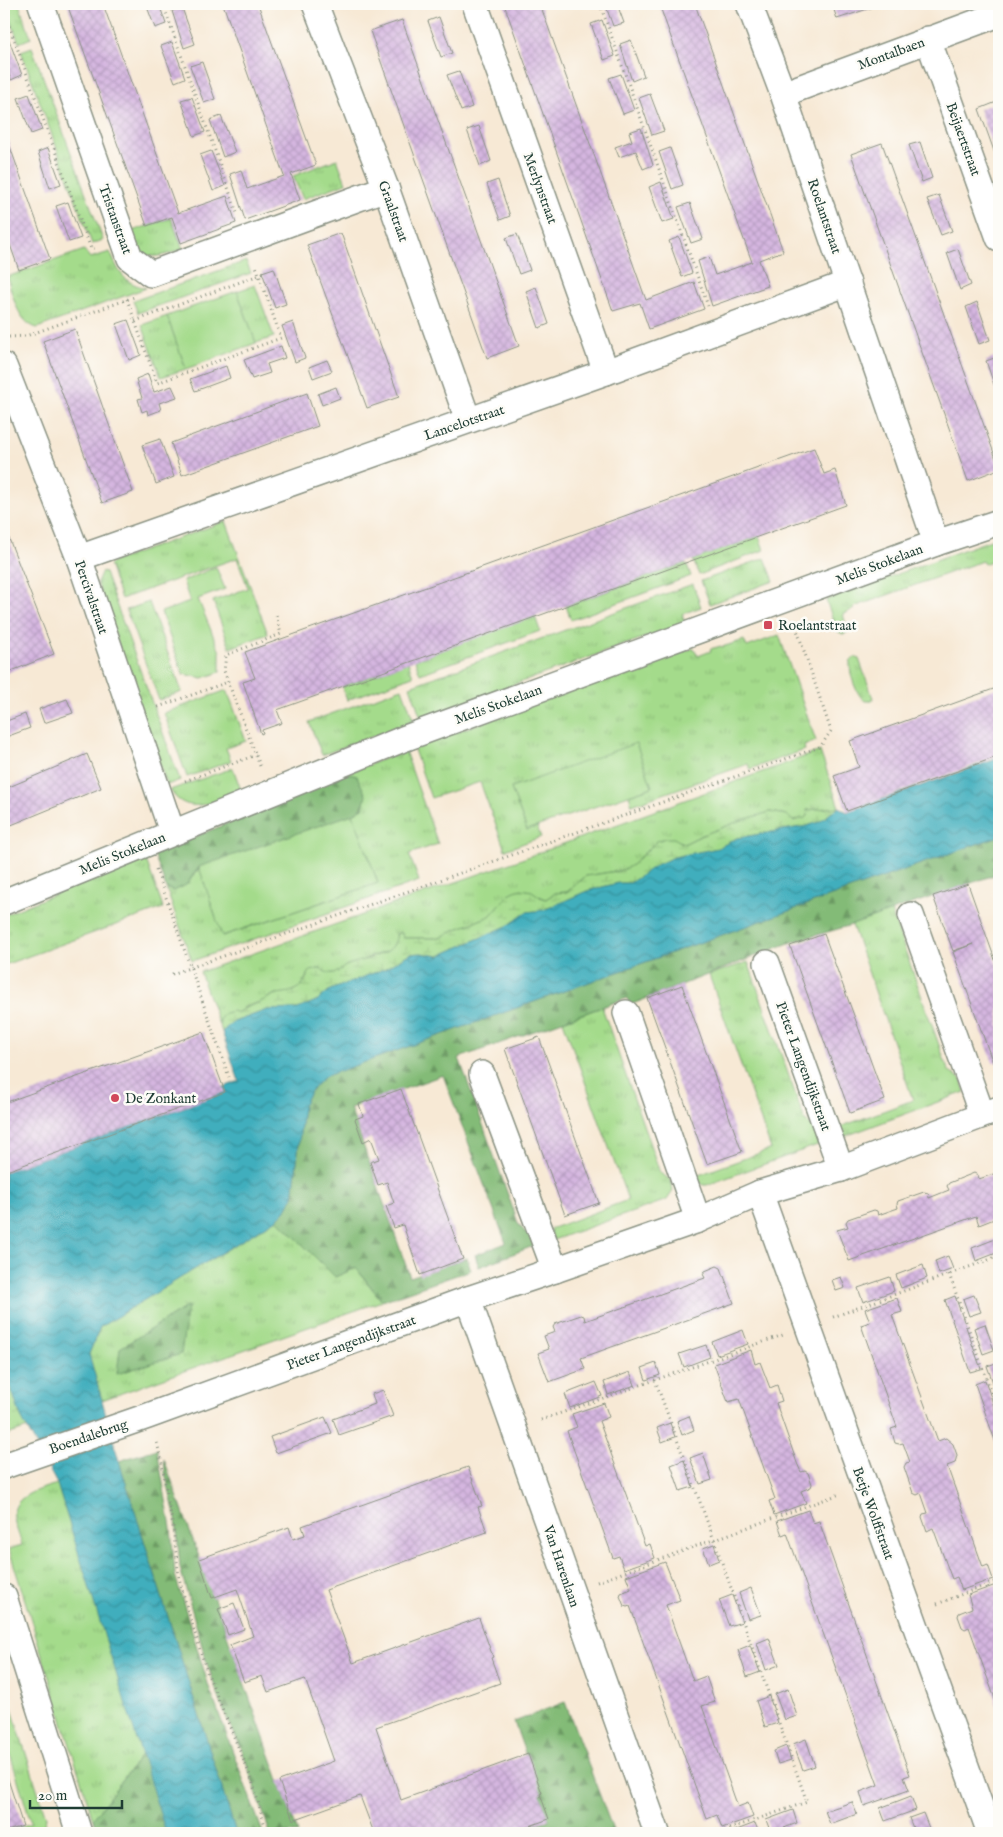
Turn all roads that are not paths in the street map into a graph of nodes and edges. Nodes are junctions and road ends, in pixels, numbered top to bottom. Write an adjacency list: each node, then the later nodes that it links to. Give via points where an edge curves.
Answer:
1 (41, 4): 8 (street, Tristanstraat, via 130,258 152,274)
2 (315, 4): 8 (street, Graalstraat)
3 (476, 4): 12 (street, Merlynstraat)
4 (749, 4): 7 (street, Roelantstraat)
5 (999, 14): 6 (street, Montalbaen)
6 (928, 40): 7 (street, Montalbaen); 9 (street, Beijaertstraat)
7 (783, 94): 10 (street, Roelantstraat)
8 (386, 188): 13 (street, Graalstraat)
9 (999, 238)
10 (848, 283): 12 (street, Lancelotstraat); 15 (street, Roelantstraat)
11 (4, 366): 16 (street, Percivalstraat)
12 (606, 372): 13 (street, Lancelotstraat)
13 (468, 420): 16 (street, Lancelotstraat)
14 (999, 522): 15 (street, Melis Stokelaan)
15 (936, 543): 17 (street, Melis Stokelaan, via 403,739)
16 (79, 558): 17 (street, Percivalstraat)
17 (172, 832): 18 (street, Melis Stokelaan)
18 (4, 902)
19 (911, 915): 23 (street, Pieter Langendijkstraat)
20 (767, 963): 24 (street, Pieter Langendijkstraat)
21 (626, 1013): 26 (street)
22 (482, 1074): 27 (street)
23 (991, 1112): 24 (street, Pieter Langendijkstraat)
24 (841, 1169): 25 (street, Pieter Langendijkstraat)
25 (760, 1193): 26 (street, Pieter Langendijkstraat); 34 (street, Betje Wolffstraat)
26 (698, 1220): 27 (street, Pieter Langendijkstraat)
27 (555, 1270): 28 (street, Pieter Langendijkstraat)
28 (468, 1299): 29 (street, Pieter Langendijkstraat); 33 (street, Van Harenlaan)
29 (148, 1416): 30 (street, Boendalebrug)
30 (4, 1466)
31 (4, 1597): 32 (street)
32 (79, 1833)
33 (657, 1833)
34 (990, 1833)

